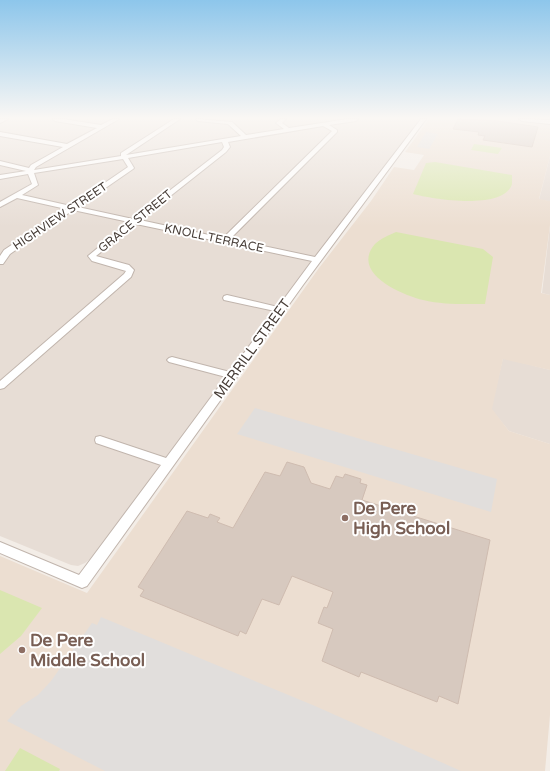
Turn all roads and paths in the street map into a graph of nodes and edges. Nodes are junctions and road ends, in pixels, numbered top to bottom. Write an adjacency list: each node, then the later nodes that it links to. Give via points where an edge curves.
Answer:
1 (52, 155): 8 (street, via 33,166)
2 (135, 155): 6 (street)
3 (219, 155): 13 (street, GRACE STREET)
4 (311, 155): 14 (street)
5 (396, 155): 16 (street, MERRILL STREET)
6 (123, 157): 8 (street); 12 (street, HIGHVIEW STREET, via 131,168)
7 (0, 163): 8 (street, via 26,168)
8 (30, 172): 9 (street); 10 (street, via 35,185)
9 (0, 177)
10 (16, 196): 11 (street); 12 (street, KNOLL TERRACE)
11 (0, 206)
12 (73, 208): 13 (street, KNOLL TERRACE); 15 (street, HIGHVIEW STREET, via 7,252)
13 (134, 221): 14 (street, KNOLL TERRACE); 21 (street, GRACE STREET, via 92,256 126,268 130,270 128,274)
14 (225, 240): 16 (street, KNOLL TERRACE)
15 (0, 260)
16 (317, 260): 18 (street, MERRILL STREET)
17 (227, 298): 18 (street)
18 (280, 310): 20 (street, MERRILL STREET)
19 (172, 360): 20 (street)
20 (232, 376): 23 (street, MERRILL STREET)
21 (0, 386)
22 (100, 440): 23 (street)
23 (168, 463): 24 (street, MERRILL STREET, via 82,582)
24 (0, 547)

